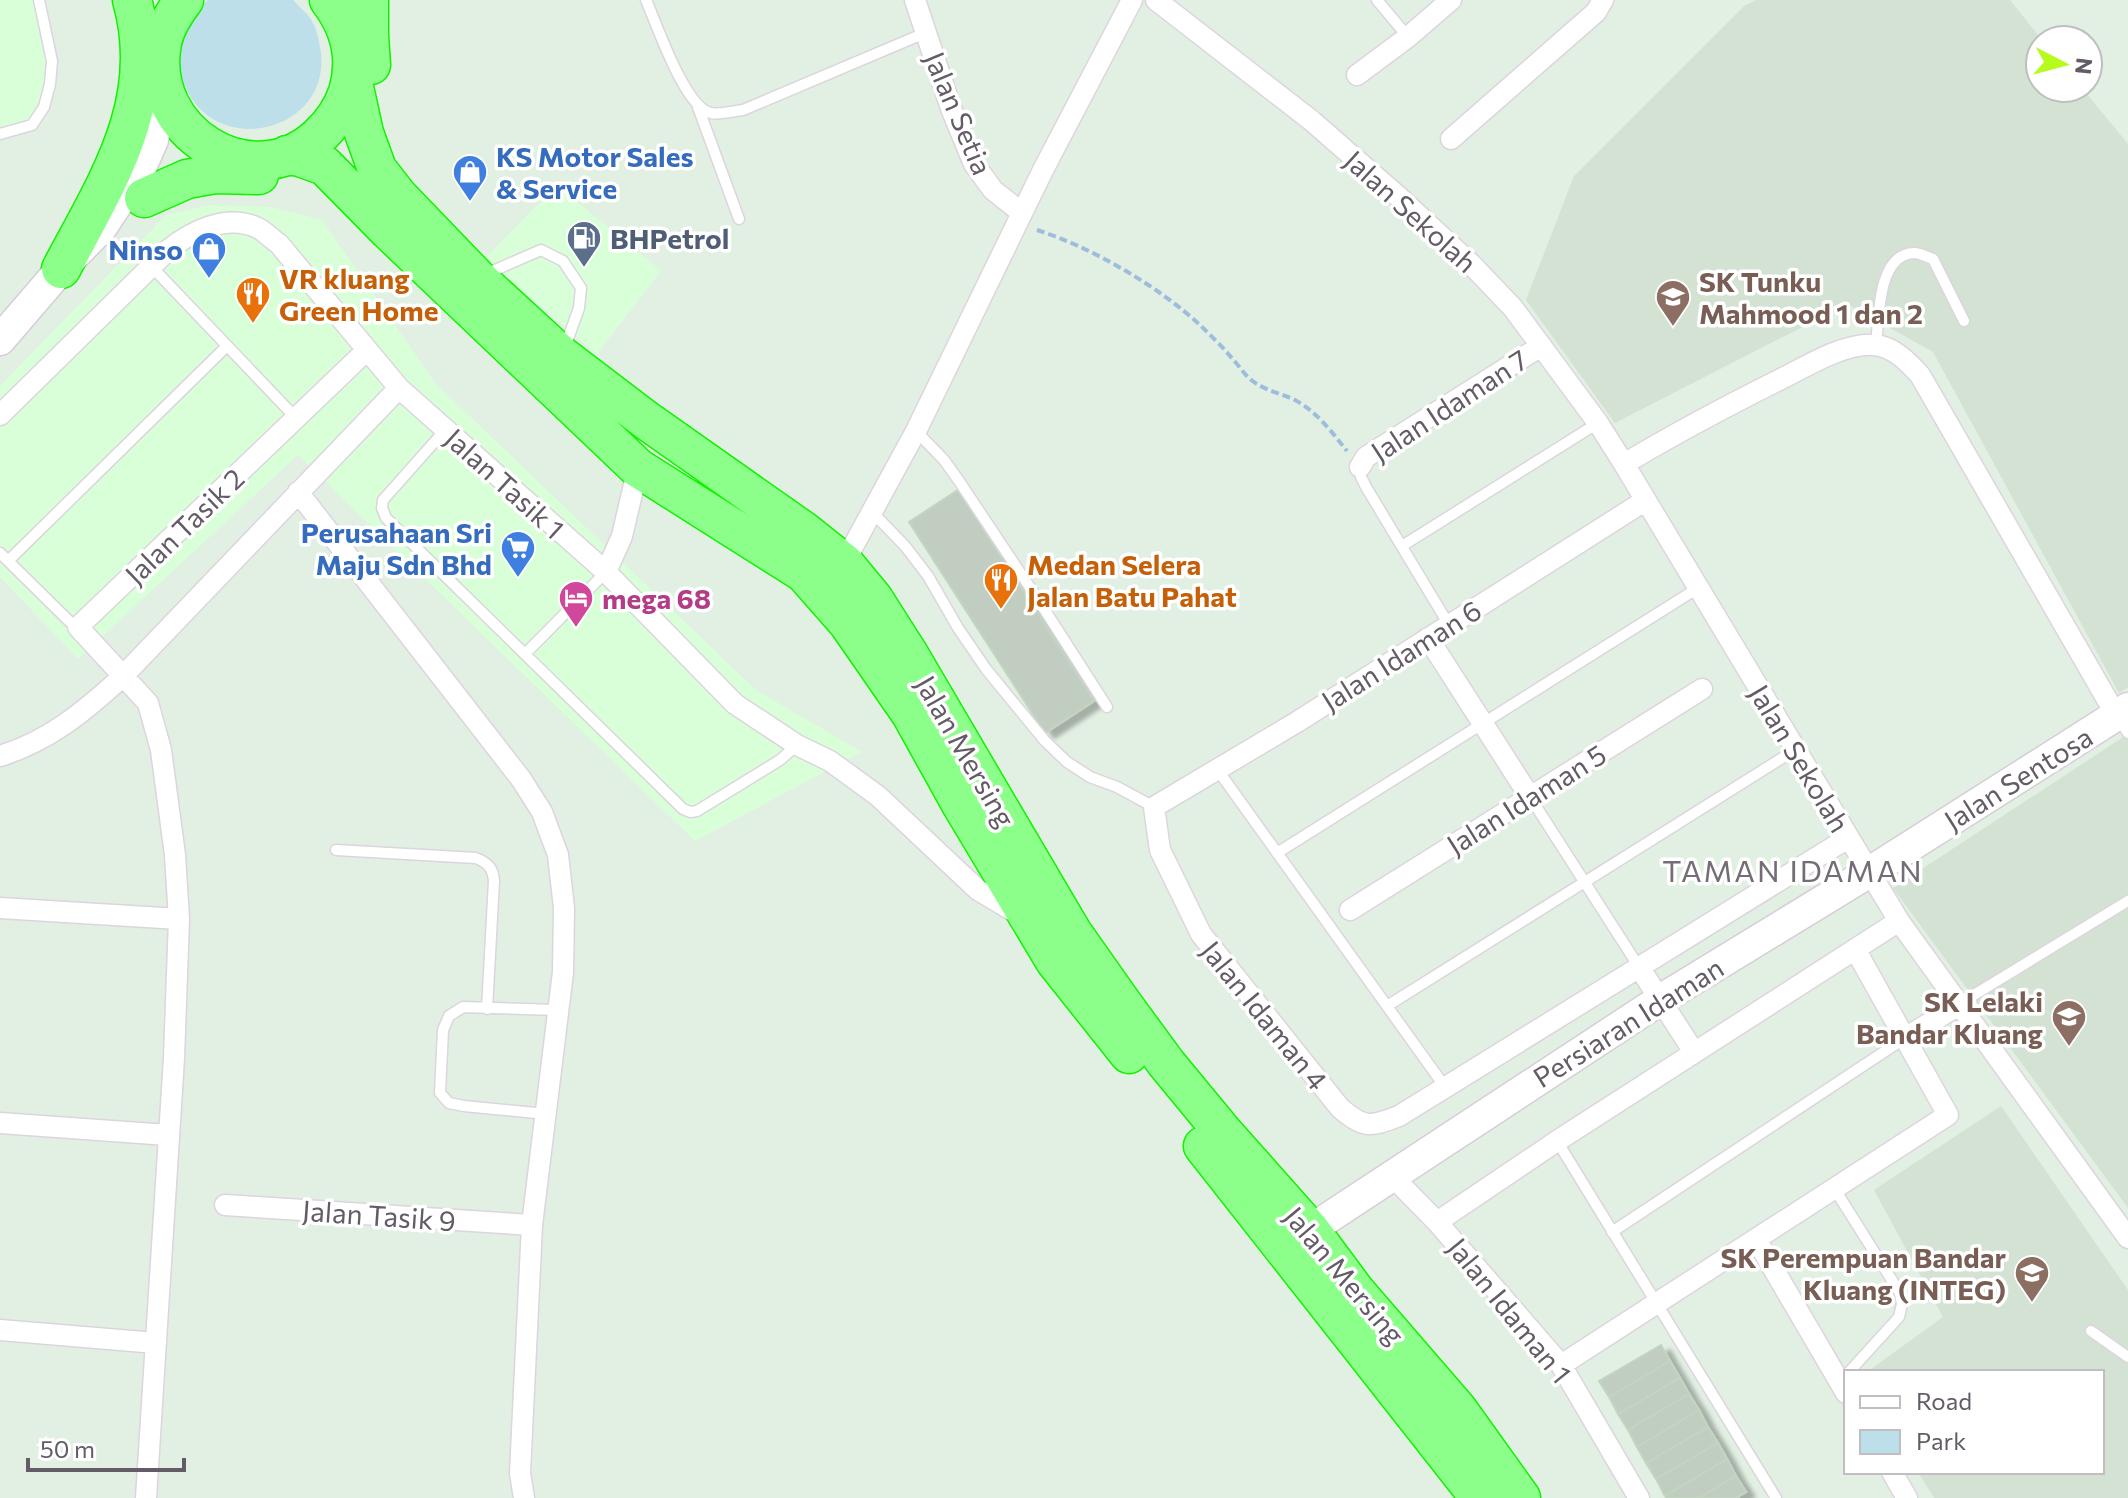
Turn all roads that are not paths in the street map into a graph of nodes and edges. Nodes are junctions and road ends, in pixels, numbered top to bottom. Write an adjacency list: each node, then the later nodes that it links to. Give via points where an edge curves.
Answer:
1 (39, 0): 20 (lane, via 52,61 44,107 32,125)
2 (132, 0): 31 (highway, via 141,57 131,123)
3 (329, 0): 16 (highway, Jalan Mersing, via 341,15)
4 (354, 0): 16 (street)
5 (369, 0): 28 (highway, via 374,98 390,158)
6 (646, 0): 19 (lane, via 685,90)
7 (915, 0): 14 (street, Jalan Setia)
8 (1132, 0): 27 (street)
9 (1156, 0): 37 (street, Jalan Sekolah, via 1312,121 1400,198 1513,308)
10 (1377, 0): 15 (lane)
11 (1451, 0): 15 (street)
12 (1603, 0): 21 (street, via 1596,12)
13 (170, 6): 18 (highway, via 162,41)
14 (925, 33): 19 (lane, via 743,110 711,113); 27 (street, Jalan Setia, via 974,164)
15 (1408, 37): 17 (street)
16 (352, 62): 23 (highway, via 344,103 330,126); 28 (highway, Jalan Mersing, via 364,133 377,169)
17 (1357, 75)
18 (163, 88): 22 (highway, via 174,114 192,136); 29 (street, via 153,140)
19 (698, 107): 26 (lane)
20 (0, 134)
21 (1451, 139)
22 (216, 151): 23 (highway, via 239,159); 25 (street)
23 (287, 155): 24 (highway, via 325,166)
24 (351, 192): 25 (highway, via 291,176 215,174 187,179); 48 (highway)
25 (144, 198): 29 (street)
26 (739, 219)
27 (1018, 220): 45 (street)
28 (427, 225): 32 (highway, Jalan Mersing)
29 (102, 227): 31 (street)
30 (152, 267): 36 (lane); 38 (street, Jalan Tasik 1, via 187,236 209,226 256,228 279,244); 41 (street, Jalan Tasik 1)
31 (61, 269): 34 (street)
32 (477, 278): 39 (highway, Jalan Mersing); 39 (lane, via 541,250 563,261 581,288)
33 (1964, 321): 35 (lane, via 1933,259 1915,253 1896,260 1885,275)
34 (0, 340)
35 (1876, 345): 46 (street, via 1847,348 1810,364); 64 (street, via 1904,356 1920,375)
36 (227, 346): 42 (lane); 53 (lane)
37 (1541, 346): 43 (street, Jalan Sekolah); 47 (street, Jalan Idaman 7, via 1366,457)
38 (367, 350): 40 (street, Jalan Tasik 1); 42 (street, Jalan Tasik 2)
39 (562, 356): 54 (highway, Jalan Mersing)
40 (399, 388): 44 (street, Jalan Tasik 1); 49 (street)
41 (0, 415)
42 (296, 418): 58 (street, Jalan Tasik 2)
43 (1598, 423): 46 (street, Jalan Sekolah); 52 (lane)
44 (446, 429): 55 (street, Jalan Tasik 1); 60 (lane, via 383,500 382,508 386,518)
45 (916, 431): 51 (street); 63 (lane, via 959,481)
46 (1624, 464): 50 (street, Jalan Sekolah)
47 (1360, 467): 52 (lane, via 1366,487)
48 (638, 468): 55 (street, via 622,536); 82 (highway, via 804,573 848,623 911,714)
49 (298, 492): 61 (street); 89 (street, via 542,812 558,855 564,908)
50 (1646, 500): 56 (street, Jalan Sekolah); 57 (street, Jalan Idaman 6)
51 (873, 513): 54 (street); 71 (lane, via 928,576 986,669 1045,741 1090,777)
52 (1402, 546): 57 (lane)
53 (4, 557): 58 (lane)
54 (844, 563): 102 (highway, Jalan Mersing, via 908,653 1072,932 1166,1063)
55 (606, 572): 60 (lane); 66 (street, Jalan Tasik 1, via 735,704)
56 (1698, 588): 65 (lane); 67 (street, Jalan Sekolah)
57 (1449, 625): 59 (street, Jalan Idaman 6)
58 (78, 627): 61 (street)
59 (1428, 638): 65 (street); 69 (street, Jalan Idaman 6)
60 (525, 654): 66 (lane, via 690,812)
61 (122, 677): 68 (street, via 68,724); 80 (street, via 148,703 161,750)
62 (1702, 689): 70 (street, Jalan Idaman 5)
63 (1107, 707)
64 (2124, 719): 75 (street, Jalan Sentosa)
65 (1482, 724): 70 (street); 74 (lane)
66 (797, 745): 82 (street, Jalan Tasik 1, via 830,761 878,796 978,890)
67 (1795, 750): 72 (street, Jalan Sekolah); 76 (lane)
68 (0, 756)
69 (1217, 769): 71 (street, Jalan Idaman 6); 74 (lane)
70 (1530, 797): 76 (lane); 79 (street, Jalan Idaman 5)
71 (1154, 807): 92 (street, Jalan Idaman 4, via 1160,850 1201,934 1340,1108 1358,1123 1378,1124)
72 (1848, 838): 75 (street, Jalan Sekolah); 84 (street, Jalan Idaman 4)
73 (336, 850): 88 (lane, via 476,858 494,870)
74 (1277, 853): 87 (lane)
75 (1868, 873): 81 (street, Jalan Sekolah); 85 (street, Persiaran Idaman)
76 (1584, 882): 84 (lane); 87 (lane)
77 (2128, 901): 86 (lane)
78 (0, 908): 80 (street)
79 (1350, 910)
80 (179, 919): 95 (street)
81 (1899, 921): 83 (street); 86 (street, Jalan Sekolah)
82 (1031, 922): 120 (highway, via 1055,961)
83 (1855, 949): 90 (street); 91 (street)
84 (1639, 967): 85 (street); 92 (street, Jalan Idaman 4)
85 (1660, 1000): 91 (street); 97 (street, Persiaran Idaman)
86 (1959, 1005): 90 (street); 104 (street, Jalan Sekolah)
87 (1387, 1006): 92 (lane)
88 (487, 1009): 89 (lane); 93 (lane, via 463,1007 449,1016 443,1030 440,1093 449,1103 464,1106)
89 (557, 1010): 93 (street)
90 (1905, 1038): 98 (street, via 1948,1115); 103 (lane)
91 (1694, 1052): 96 (street)
92 (1445, 1087)
93 (546, 1114): 101 (street)
94 (0, 1123): 95 (street)
95 (168, 1135): 110 (street)
96 (1557, 1141): 100 (street); 103 (lane)
97 (1391, 1175): 100 (street, Jalan Idaman 1); 102 (street, Persiaran Idaman); 106 (street, Persiaran Idaman, via 1341,1228 1339,1245)
98 (1834, 1188): 105 (street); 113 (lane, via 1902,1304 1899,1317)
99 (225, 1205): 101 (street, Jalan Tasik 9)
100 (1437, 1222): 112 (street, Jalan Idaman 1)
101 (532, 1225): 115 (street)
102 (1310, 1230): 106 (highway, Jalan Mersing)
103 (1612, 1232): 107 (lane)
104 (2128, 1238)
105 (1756, 1239): 107 (street); 114 (street)
106 (1356, 1292): 121 (highway, Jalan Mersing, via 1458,1410)
107 (1657, 1303): 112 (street); 123 (lane)
108 (0, 1330): 110 (street)
109 (2091, 1331): 111 (lane)
110 (156, 1343): 117 (street)
111 (2128, 1357)
112 (1561, 1365): 122 (street, Jalan Idaman 1)
113 (1854, 1370)
114 (1844, 1379)
115 (520, 1473): 118 (street); 119 (street)
116 (1893, 1474): 124 (street)
117 (146, 1498)
118 (513, 1498)
119 (524, 1498)
120 (1480, 1498)
121 (1521, 1498)
122 (1639, 1498)
123 (1776, 1498)
124 (1907, 1498)

